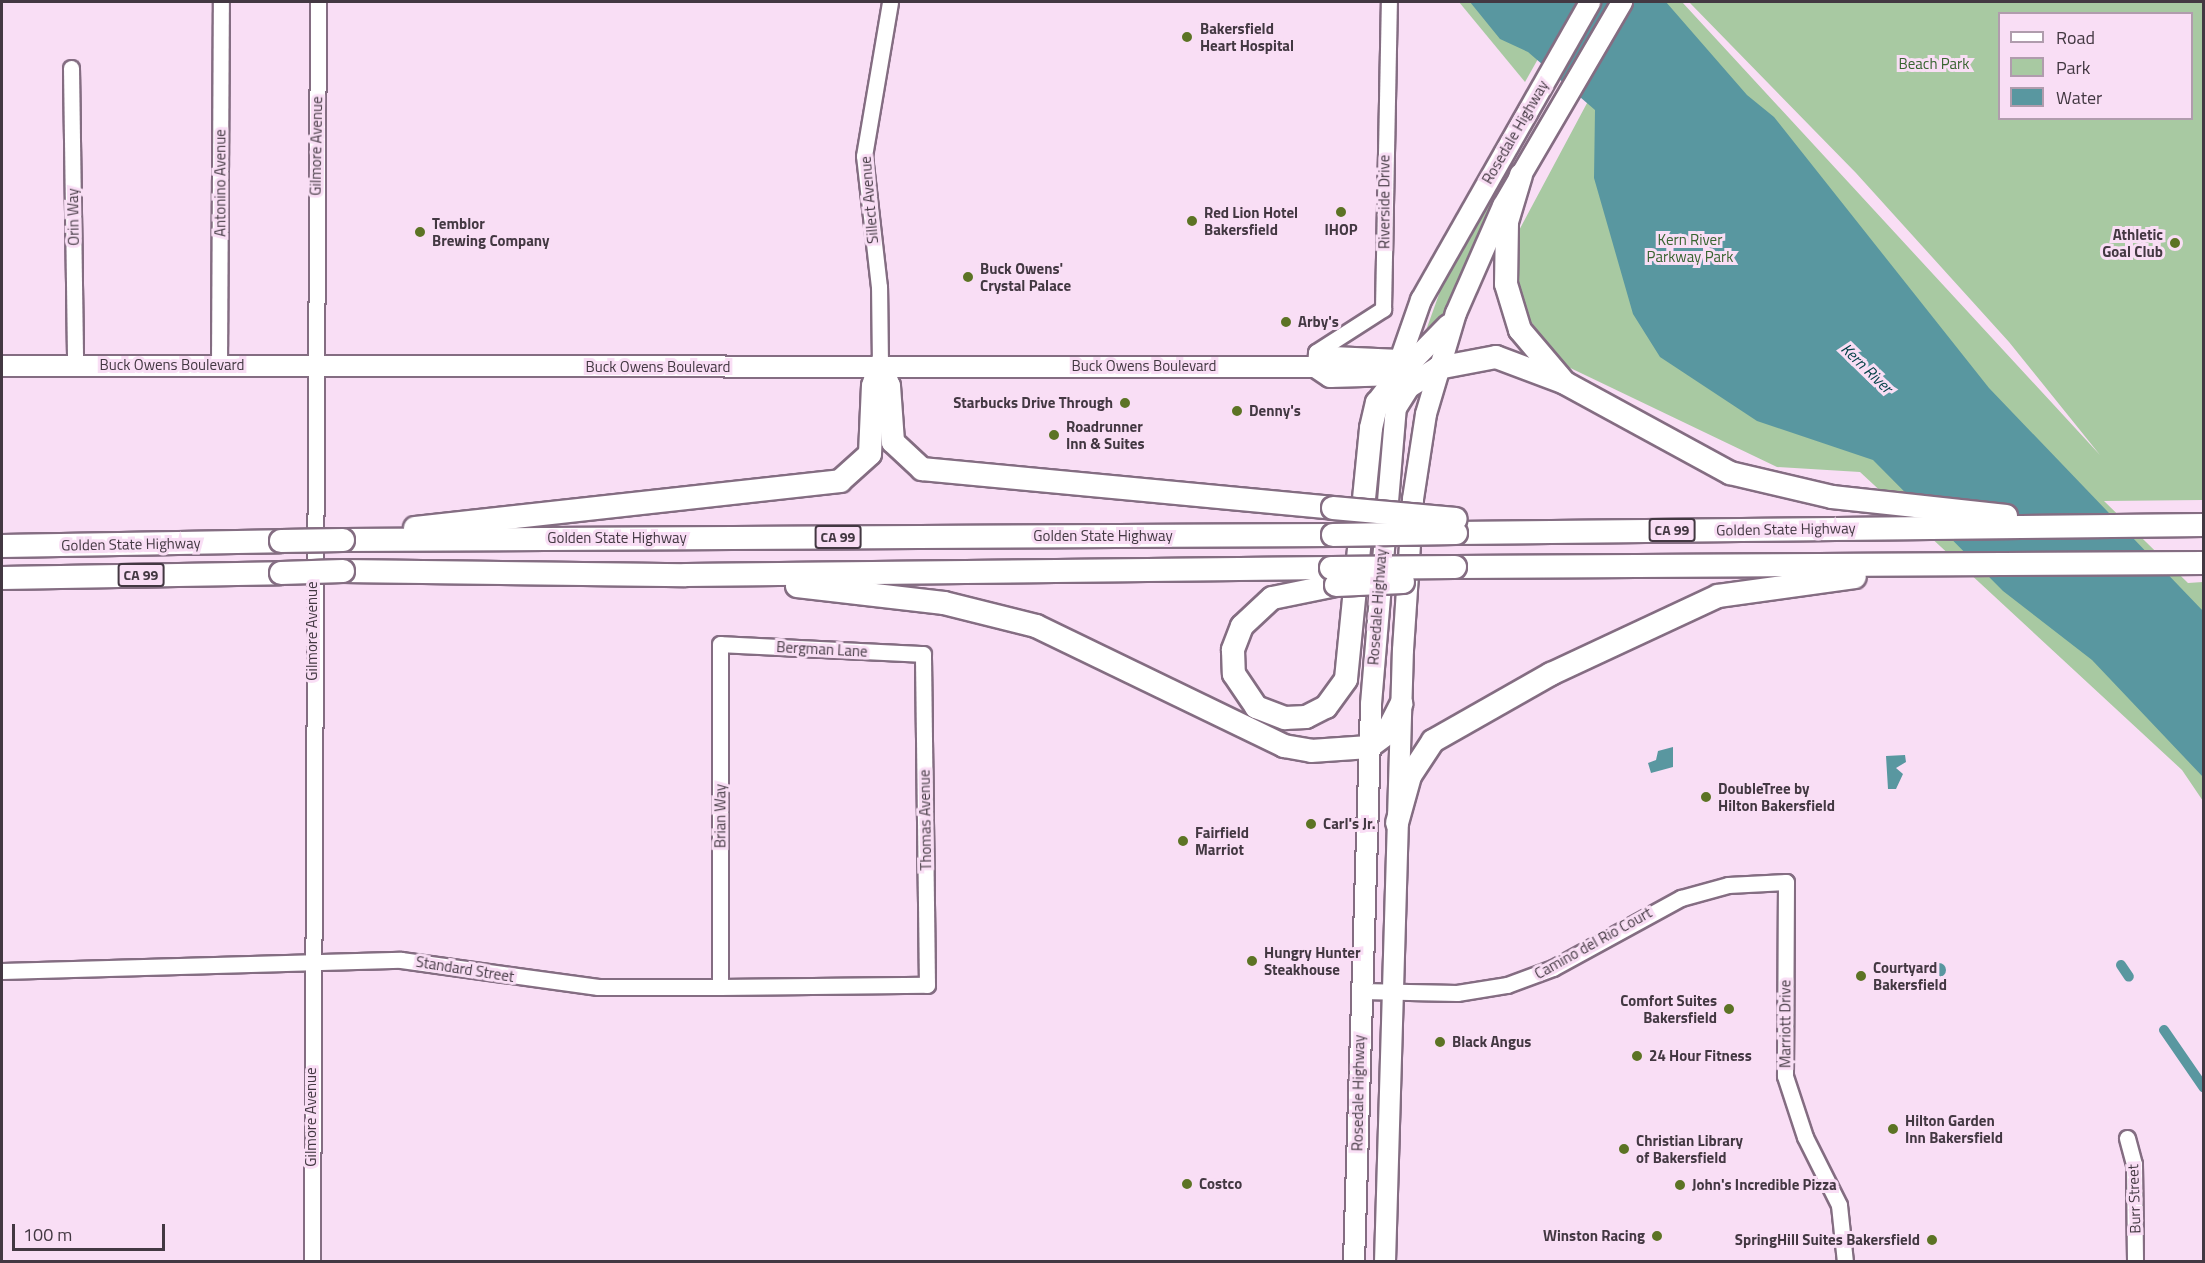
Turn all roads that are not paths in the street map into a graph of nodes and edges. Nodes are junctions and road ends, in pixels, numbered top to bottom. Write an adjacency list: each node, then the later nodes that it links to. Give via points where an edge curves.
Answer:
1 (221, 2): 10 (street, Antonino Avenue)
2 (318, 2): 11 (street, Gilmore Avenue)
3 (890, 2): 12 (street, Sillect Avenue, via 864,156 879,287)
4 (1389, 2): 15 (street, Riverside Drive, via 1383,309 1316,352)
5 (1590, 2): 17 (main road, Rosedale Highway, via 1421,300)
6 (1622, 2): 8 (main road, Rosedale Highway)
7 (71, 68): 14 (street, Orin Way)
8 (1521, 175): 9 (main road, Rosedale Highway); 18 (highway, via 1507,222 1506,284 1520,330)
9 (1456, 313): 16 (main road, Rosedale Highway); 17 (main road)
10 (219, 365): 11 (main road, Buck Owens Boulevard); 14 (main road, Buck Owens Boulevard)
11 (313, 365): 12 (main road, Buck Owens Boulevard); 37 (street, Gilmore Avenue)
12 (880, 365): 15 (main road, Buck Owens Boulevard); 23 (highway, bridge, via 889,386 893,442 909,461 935,473 1333,508); 24 (highway, via 873,386 870,454 840,481 485,517)
13 (2, 366): 14 (main road, Buck Owens Boulevard)
14 (75, 366)
15 (1315, 367): 17 (main road, Buck Owens Boulevard, via 1330,377)
16 (1438, 368): 17 (highway); 18 (highway, via 1496,357); 20 (main road, Rosedale Highway)
17 (1405, 371): 19 (highway); 20 (main road); 29 (highway, via 1377,403 1371,428 1344,685 1326,706 1306,717 1274,716 1256,707 1234,674 1233,650 1242,626 1272,598)
18 (1565, 383): 21 (highway, via 1730,473 1832,497 1990,511)
19 (1395, 408): 34 (main road, Rosedale Highway)
20 (1426, 414): 33 (main road, Rosedale Highway, via 1408,543)
21 (2033, 524): 22 (highway, Golden State Highway / CA 99); 23 (highway, Golden State Highway / CA 99, via 1485,532)
22 (2204, 525)
23 (1456, 526): 24 (highway, Golden State Highway / CA 99, bridge, via 1333,535)
24 (343, 540): 25 (highway, Golden State Highway / CA 99, bridge)
25 (2, 546)
26 (2204, 563): 27 (highway)
27 (1936, 564): 29 (highway, bridge, via 1598,566); 35 (highway, via 1744,590 1675,614 1439,737 1410,776)
28 (686, 575): 29 (highway, Golden State Highway / CA 99); 30 (highway, Golden State Highway / CA 99, bridge, via 343,571); 34 (highway, via 879,595 1007,616 1085,646 1284,746 1311,751)
29 (1334, 576)
30 (2, 578)
31 (720, 644): 32 (street, Bergman Lane); 40 (street, Brian Way)
32 (923, 654): 39 (street, Thomas Avenue)
33 (1401, 704): 34 (highway, via 1386,734); 35 (main road, Rosedale Highway)
34 (1369, 747): 41 (main road, Rosedale Highway)
35 (1397, 823): 42 (main road, Rosedale Highway)
36 (1786, 882): 42 (street, Camino del Rio Court, via 1728,885 1681,898 1553,968 1507,985 1457,993); 47 (street, Marriott Drive, via 1785,1076 1805,1137 1839,1206)
37 (310, 960): 38 (street, Standard Street); 40 (street, Standard Street, via 434,962 566,985); 44 (street, Gilmore Avenue)
38 (2, 971)
39 (927, 986): 40 (street, Standard Street)
40 (720, 987)
41 (1361, 991): 42 (street, Camino del Rio Court); 45 (main road, Rosedale Highway)
42 (1392, 992): 46 (main road, Rosedale Highway)
43 (2127, 1138): 48 (street, Burr Street, via 2134,1164)
44 (312, 1262)
45 (1354, 1262)
46 (1385, 1262)
47 (1845, 1262)
48 (2135, 1262)

